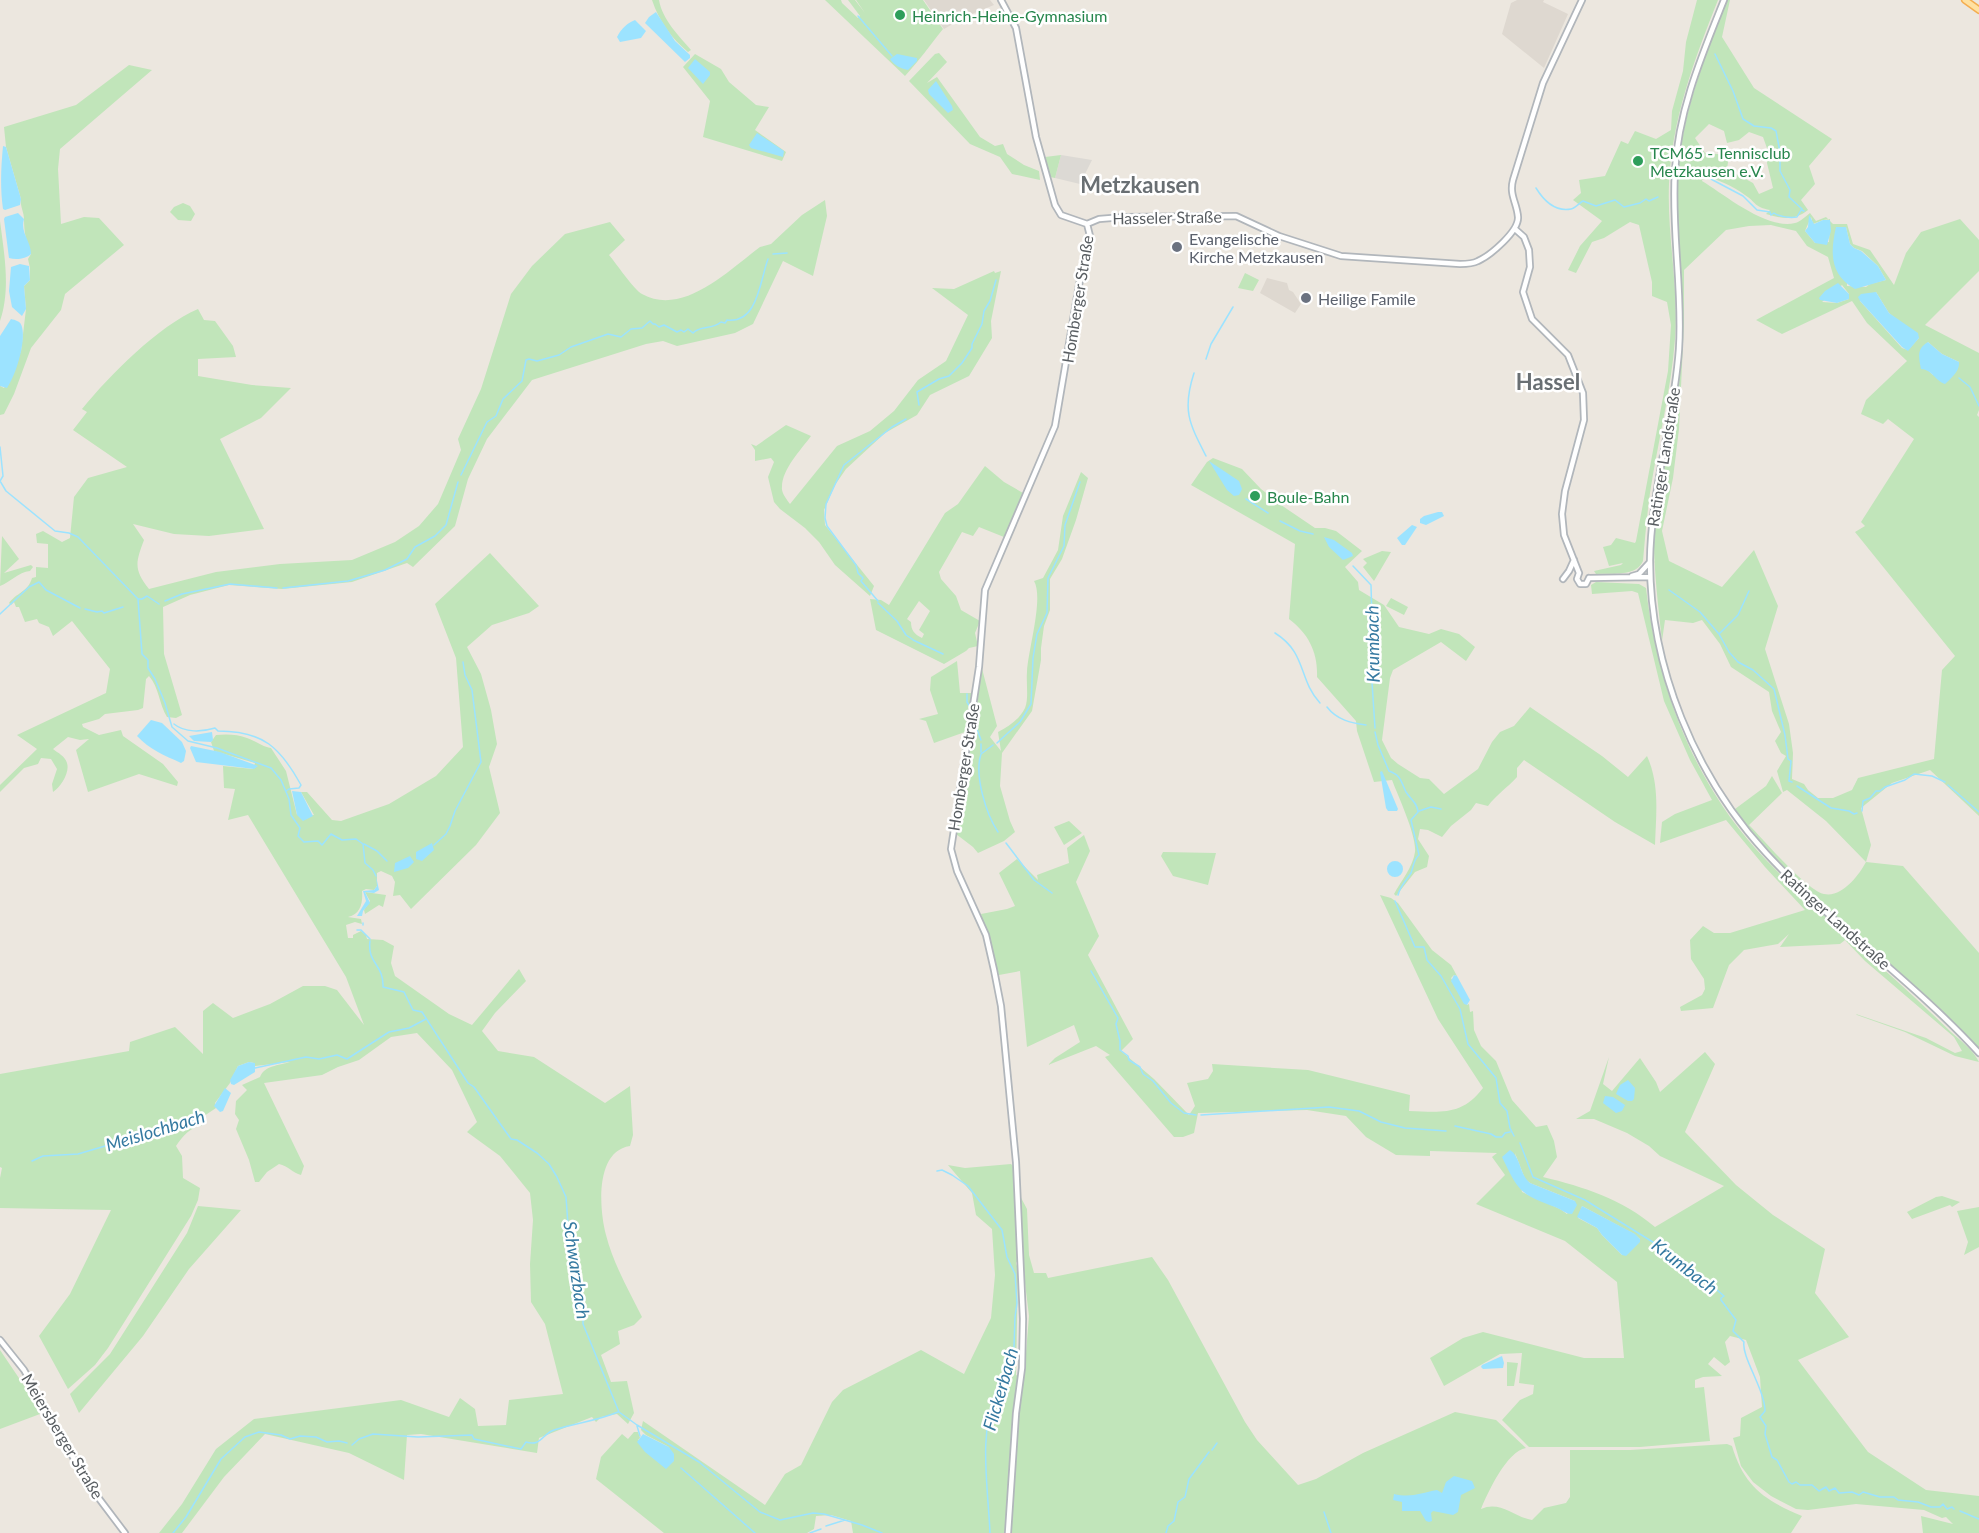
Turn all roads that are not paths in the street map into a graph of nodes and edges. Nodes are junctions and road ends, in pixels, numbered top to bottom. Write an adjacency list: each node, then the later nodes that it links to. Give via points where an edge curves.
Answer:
1 (1001, 0): 6 (main road, via 1016,28 1032,121 1051,196 1059,213)
2 (1582, 0): 7 (main road, via 1541,88 1513,180 1511,196 1518,216)
3 (1724, 0): 9 (main road, Ratinger Landstraße, via 1694,77 1677,153 1679,350 1656,490)
4 (1965, 0): 5 (main road)
5 (1979, 10)
6 (1087, 224): 7 (main road, Hasseler Straße, via 1124,217 1236,216 1279,236 1341,256 1460,264 1481,260); 18 (main road, Homberger Straße, via 1090,238 1055,426 985,590 978,667 951,849 986,935 1001,1006 1016,1162 1023,1282 1022,1368)
7 (1515, 229): 8 (main road, via 1527,242 1530,264 1523,289 1532,319 1568,355 1583,393 1584,420 1562,514 1564,534)
8 (1574, 560): 10 (main road); 14 (main road)
9 (1650, 562): 11 (main road, via 1639,574); 12 (main road, Ratinger Landstraße)
10 (1580, 573): 13 (main road); 13 (main road, via 1580,584 1586,584)
11 (1629, 577): 12 (main road); 13 (main road)
12 (1650, 577): 15 (main road, Ratinger Landstraße, via 1658,636 1678,709 1701,760 1733,812 1785,873)
13 (1589, 578)
14 (1563, 579)
15 (1979, 1053)
16 (0, 1340): 17 (main road, Meiersberger Straße, via 24,1370 88,1484)
17 (125, 1533)
18 (1008, 1533)

